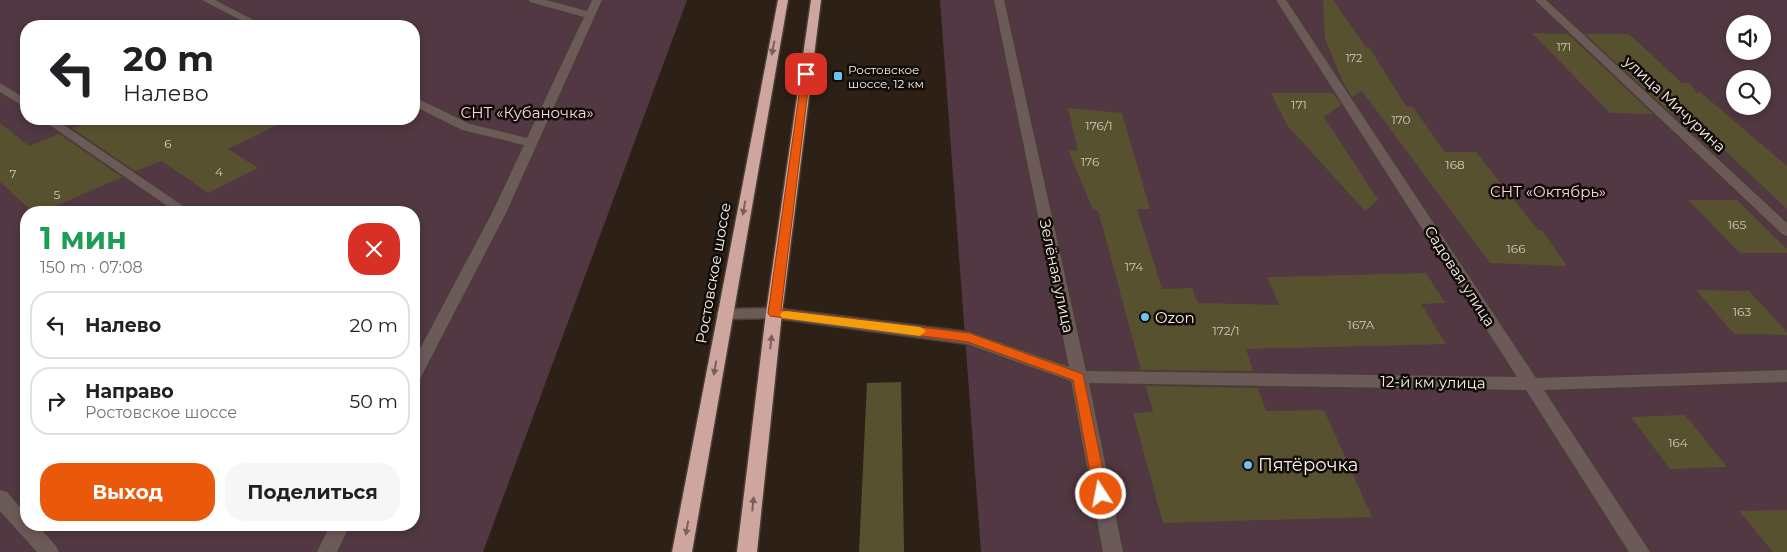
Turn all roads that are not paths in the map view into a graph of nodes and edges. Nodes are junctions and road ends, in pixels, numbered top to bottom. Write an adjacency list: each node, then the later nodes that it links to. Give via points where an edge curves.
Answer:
1 (207, 0): 10 (street)
2 (534, 0): 9 (street)
3 (597, 0): 9 (street)
4 (782, 0): 19 (highway, Ростовское шоссе, one-way to 19)
5 (816, 0): 18 (highway)
6 (999, 0): 22 (street, Зелёная улица)
7 (1281, 0): 23 (street, Садовая улица)
8 (1540, 0): 17 (street, улица Мичурина)
9 (590, 16): 15 (street)
10 (248, 20)
11 (0, 87): 12 (street)
12 (20, 100)
13 (420, 104): 15 (street, via 466,127)
14 (56, 125): 16 (street)
15 (532, 143): 20 (street, via 499,213)
16 (176, 206)
17 (1787, 231)
18 (774, 313): 19 (street, 12-й км улица); 22 (street, 12-й км улица, via 969,338); 31 (highway, one-way to 18)
19 (725, 314): 30 (highway, Ростовское шоссе, one-way to 30)
20 (420, 357)
21 (1787, 376): 23 (street, 12-й км улица)
22 (1078, 377): 23 (street, 12-й км улица); 32 (street, Зелёная улица)
23 (1530, 384): 33 (street, Садовая улица)
24 (0, 498): 25 (street)
25 (20, 520)
26 (30, 531): 28 (street)
27 (337, 531): 29 (street)
28 (49, 552)
29 (327, 552)
30 (682, 552)
31 (747, 552)
32 (1113, 552)
33 (1640, 552)

